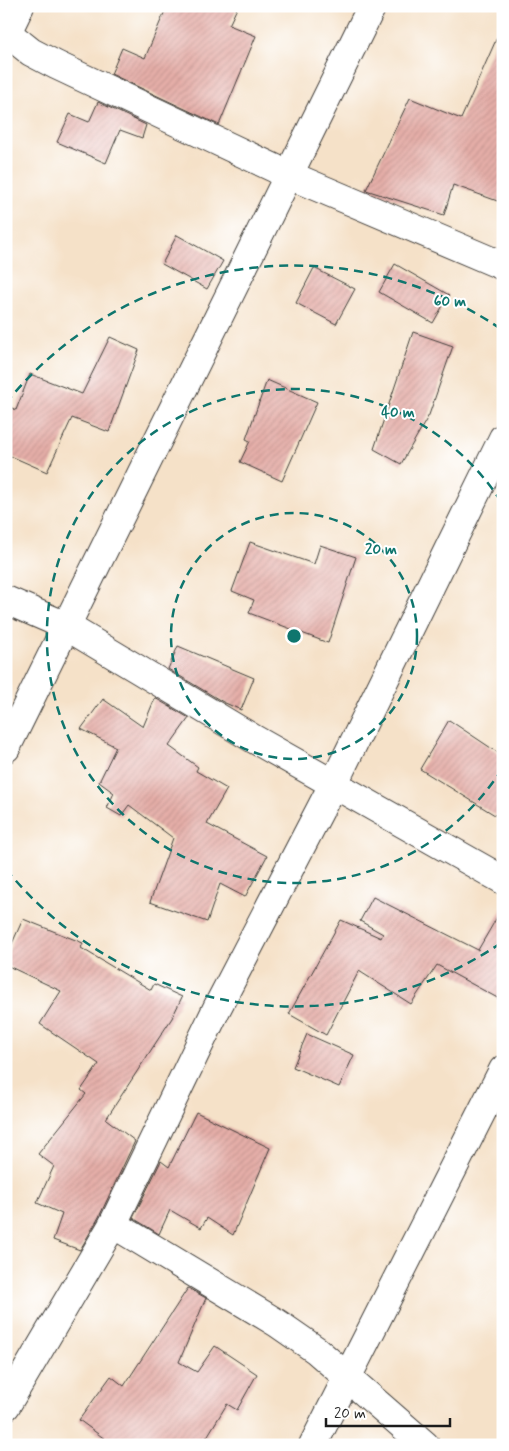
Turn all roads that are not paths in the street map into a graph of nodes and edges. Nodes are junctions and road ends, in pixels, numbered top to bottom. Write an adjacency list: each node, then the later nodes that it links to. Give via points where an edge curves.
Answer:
1 (20, 6): 3 (street)
2 (372, 6): 4 (street)
3 (7, 33): 4 (street, via 31,52 56,65)
4 (289, 175): 5 (street); 8 (street)
5 (503, 266)
6 (503, 438): 10 (street)
7 (6, 600): 8 (street)
8 (66, 626): 9 (street); 10 (street)
9 (6, 748)
10 (334, 783): 11 (street); 13 (street, via 217,1008)
11 (503, 880)
12 (503, 1070): 14 (street)
13 (113, 1224): 14 (street, via 277,1323 316,1350); 15 (street)
14 (346, 1377): 16 (street); 17 (street)
15 (6, 1406)
16 (313, 1445)
17 (425, 1445)

